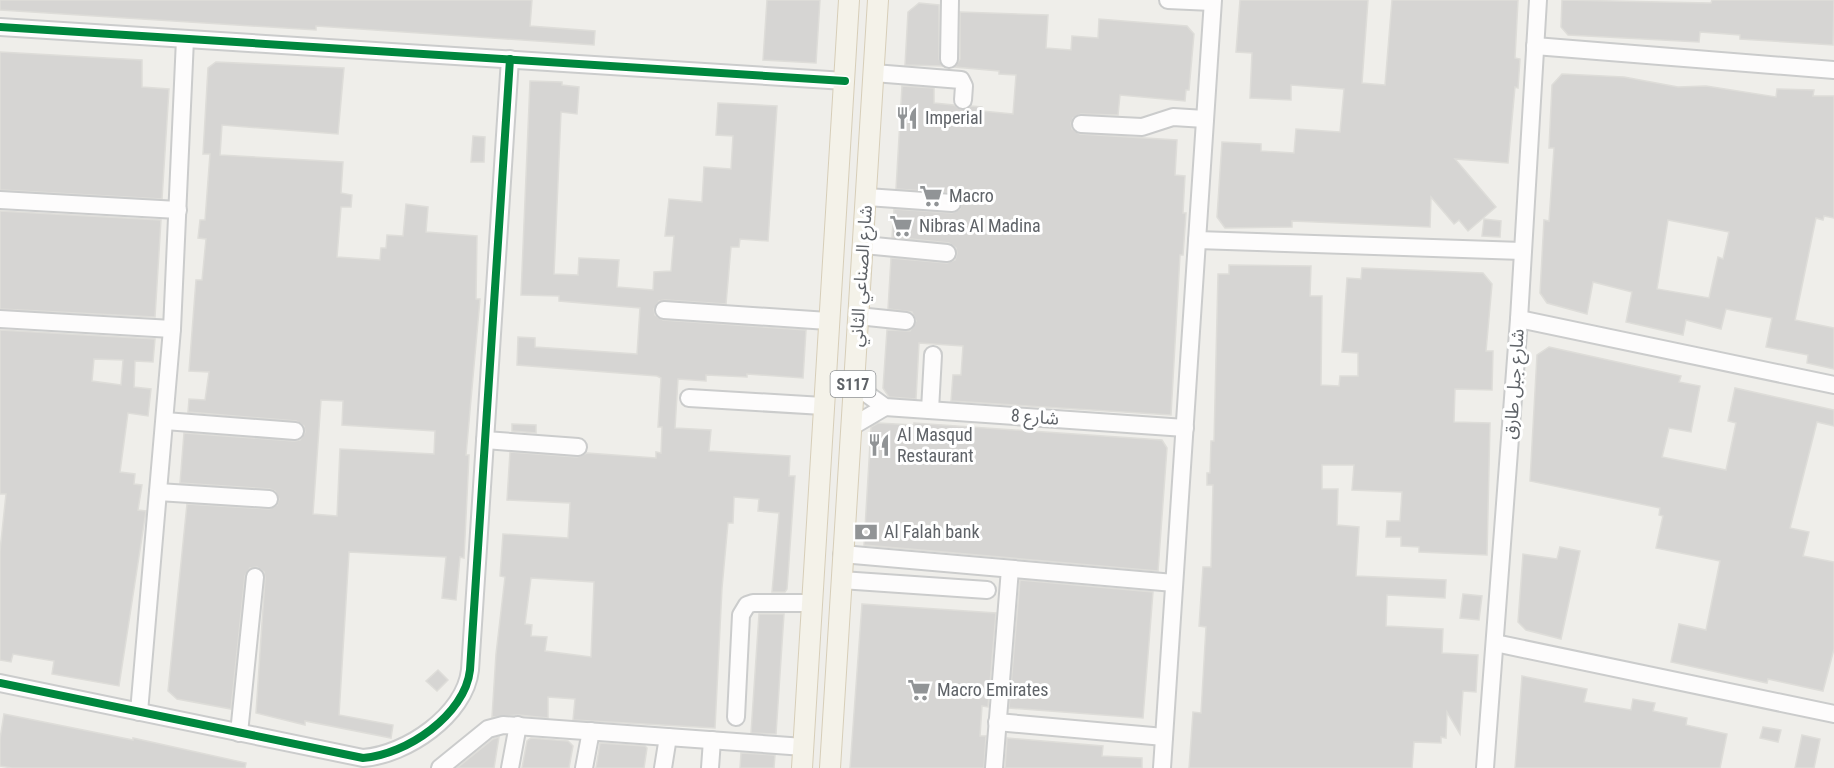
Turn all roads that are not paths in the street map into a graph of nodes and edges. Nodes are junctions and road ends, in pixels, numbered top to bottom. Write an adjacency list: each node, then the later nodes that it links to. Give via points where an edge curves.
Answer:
1 (849, 0): 14 (main road, شارع الصناعي الثاني / S117)
2 (878, 0): 13 (main road, شارع الصناعي الثاني / S117)
3 (950, 0): 11 (street)
4 (1168, 0): 6 (street)
5 (1538, 0): 9 (street, شارع جبل طارق)
6 (1213, 1): 16 (street)
7 (0, 27): 8 (street)
8 (185, 39): 10 (street); 21 (street)
9 (1535, 46): 12 (street); 24 (street, شارع جبل طارق)
10 (510, 59): 14 (street); 44 (street)
11 (950, 59)
12 (1834, 70)
13 (874, 73): 15 (street, via 961,80); 18 (main road, شارع الصناعي الثاني / S117)
14 (845, 81): 30 (main road, شارع الصناعي الثاني / S117)
15 (963, 100)
16 (1205, 119): 17 (street, via 1173,117 1142,127); 22 (street)
17 (1081, 124)
18 (867, 197): 20 (street); 23 (main road, شارع الصناعي الثاني / S117)
19 (0, 200): 21 (street)
20 (952, 203)
21 (178, 210): 32 (street)
22 (1197, 240): 24 (street); 42 (street)
23 (864, 245): 25 (street); 27 (main road, شارع الصناعي الثاني / S117)
24 (1522, 251): 29 (street, شارع جبل طارق)
25 (947, 253)
26 (664, 310): 30 (street)
27 (858, 316): 31 (street); 34 (main road, شارع الصناعي الثاني / S117)
28 (0, 319): 32 (street)
29 (1519, 319): 35 (street); 55 (street, شارع جبل طارق)
30 (828, 321): 37 (main road, شارع الصناعي الثاني / S117)
31 (906, 321)
32 (172, 329): 40 (street)
33 (933, 355): 39 (street)
34 (854, 377): 38 (street, via 867,394); 41 (main road, شارع الصناعي الثاني / S117)
35 (1834, 385)
36 (689, 398): 37 (street)
37 (823, 406): 54 (main road, شارع الصناعي الثاني / S117)
38 (885, 407): 39 (street, شارع 8); 41 (street)
39 (930, 410): 42 (street, شارع 8)
40 (165, 421): 43 (street); 46 (street)
41 (851, 426): 48 (main road, شارع الصناعي الثاني / S117)
42 (1185, 428): 52 (street)
43 (295, 431)
44 (485, 440): 45 (street); 68 (street, via 470,670 465,690 453,708 402,750)
45 (578, 447)
46 (158, 492): 47 (street); 57 (street)
47 (269, 498)
48 (842, 554): 49 (street); 51 (main road, شارع الصناعي الثاني / S117)
49 (1010, 569): 52 (street); 60 (street)
50 (255, 577): 63 (street)
51 (841, 580): 53 (street); 75 (main road, شارع الصناعي الثاني / S117)
52 (1174, 583): 64 (street)
53 (987, 590)
54 (812, 603): 59 (street, via 747,606 741,615); 67 (main road, شارع الصناعي الثاني / S117)
55 (1495, 643): 58 (street); 78 (street, شارع جبل طارق)
56 (0, 683): 57 (street)
57 (139, 712): 63 (street)
58 (1834, 714)
59 (736, 717)
60 (997, 722): 64 (street); 76 (street)
61 (518, 725): 62 (street); 69 (street, via 488,729); 70 (street)
62 (591, 731): 65 (street); 71 (street)
63 (239, 733): 68 (street)
64 (1164, 736): 77 (street)
65 (668, 737): 66 (street); 72 (street)
66 (712, 740): 67 (street); 73 (street)
67 (804, 747): 74 (main road, شارع الصناعي الثاني / S117)
68 (337, 761)
69 (440, 768)
70 (510, 768)
71 (584, 768)
72 (663, 768)
73 (710, 768)
74 (802, 768)
75 (830, 768)
76 (994, 768)
77 (1162, 768)
78 (1485, 768)

